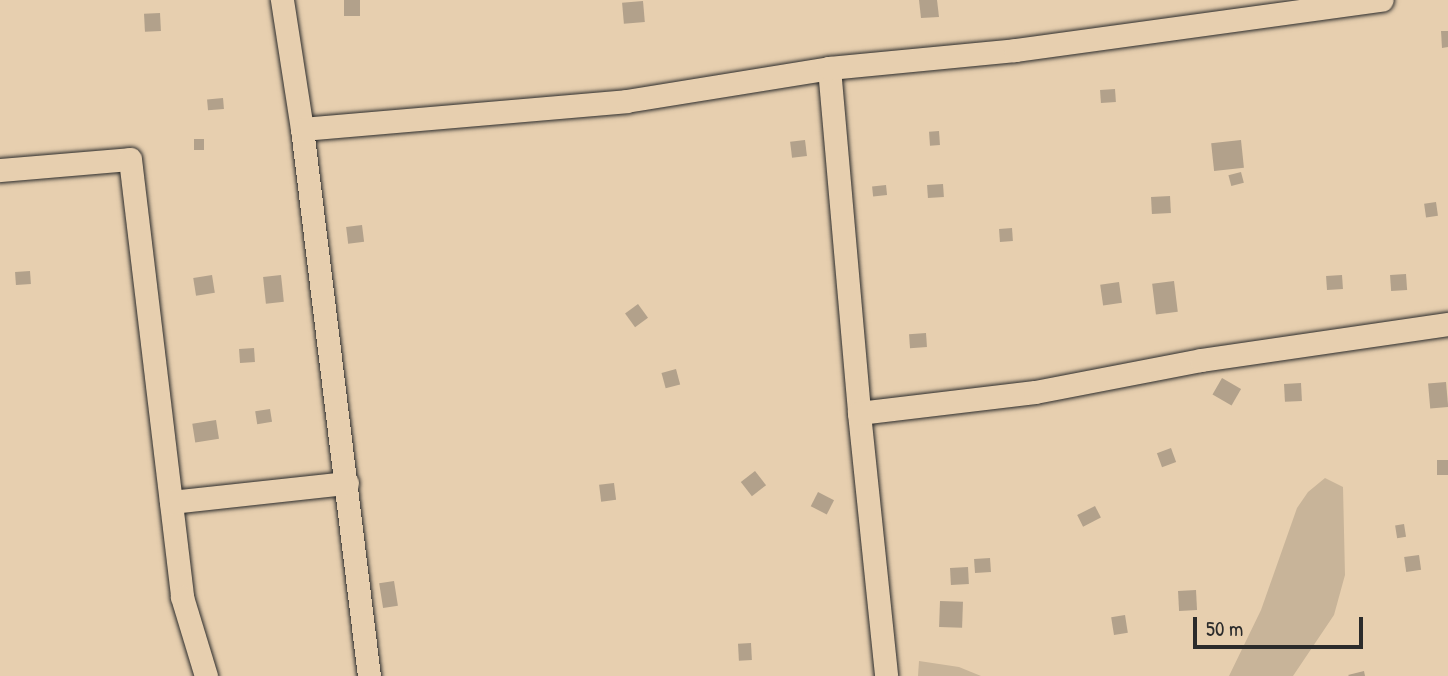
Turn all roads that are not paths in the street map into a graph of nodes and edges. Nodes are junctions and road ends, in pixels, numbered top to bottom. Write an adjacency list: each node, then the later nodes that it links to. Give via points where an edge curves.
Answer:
1 (282, 0): 4 (street)
2 (1382, 0): 3 (street, via 1015,50)
3 (829, 68): 4 (street, via 626,101); 7 (street)
4 (302, 129): 8 (street)
5 (0, 170): 9 (street, via 130,159)
6 (1448, 324): 7 (street, via 1201,360 1035,391)
7 (859, 414): 12 (street)
8 (347, 483): 9 (street); 11 (street)
9 (171, 502): 10 (street, via 182,597)
10 (206, 676)
11 (369, 676)
12 (886, 676)

